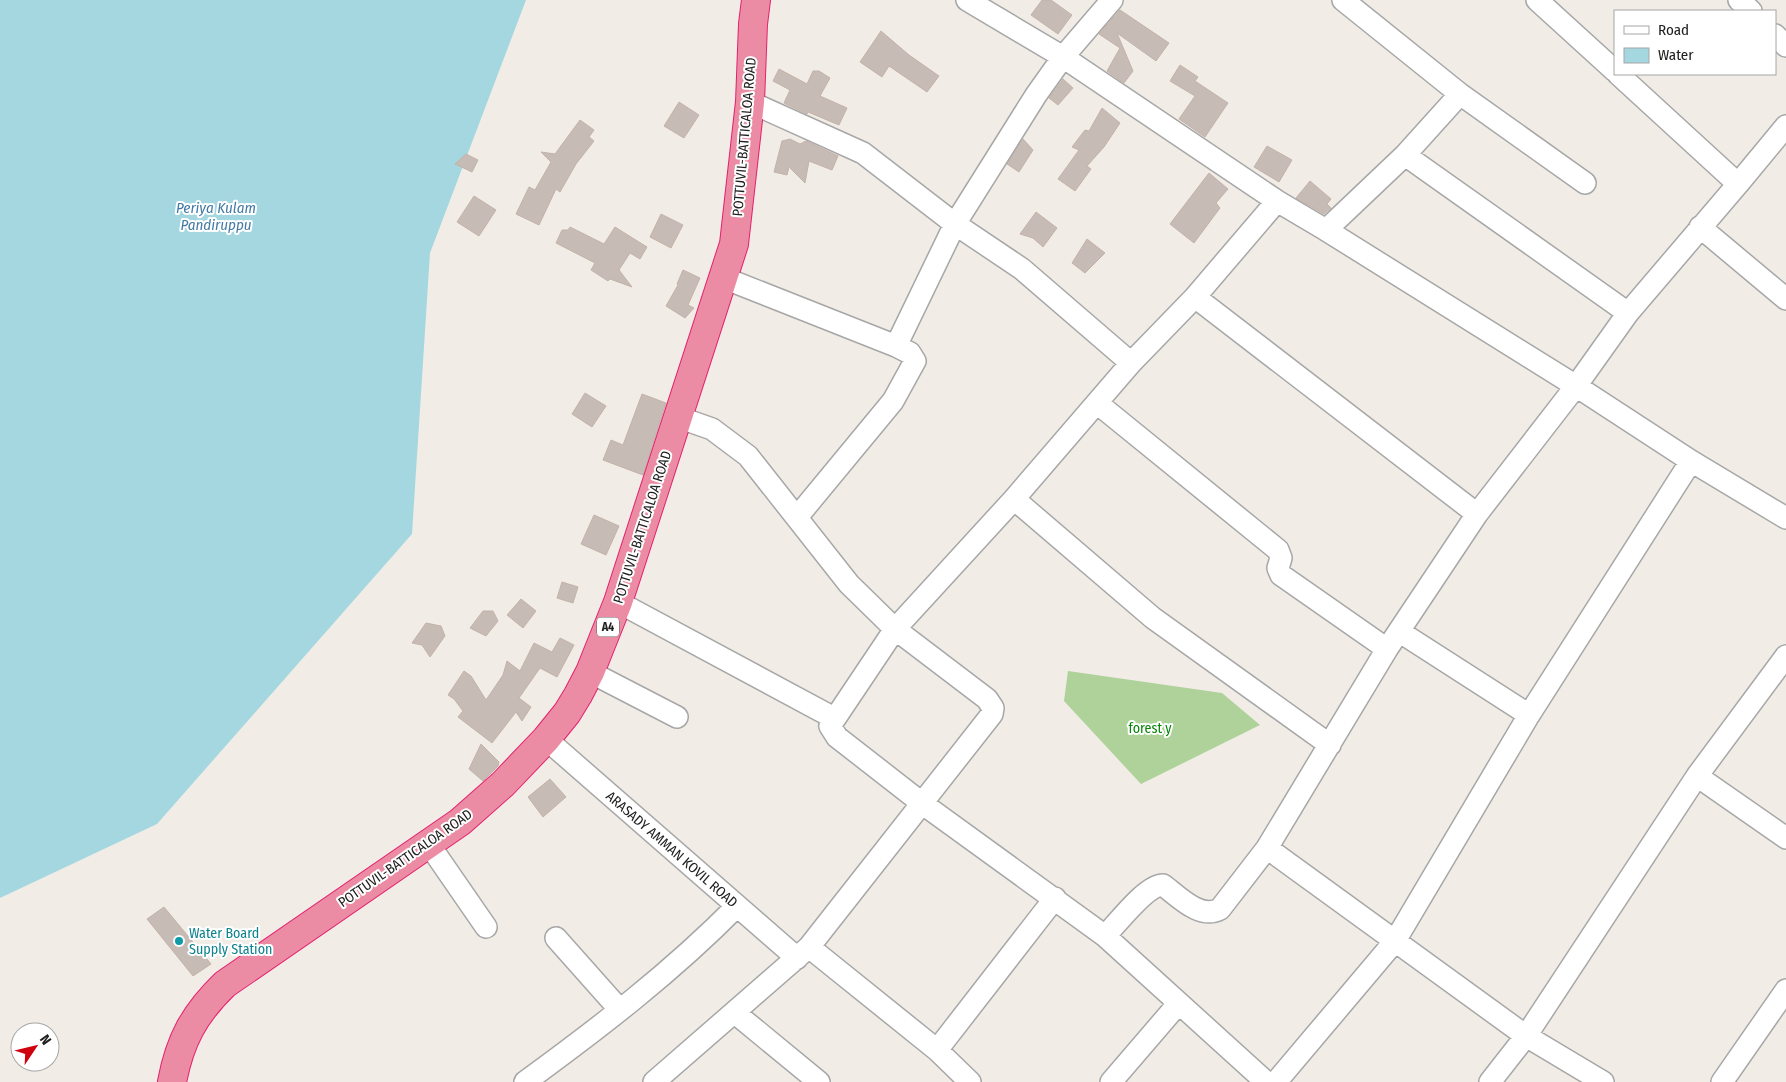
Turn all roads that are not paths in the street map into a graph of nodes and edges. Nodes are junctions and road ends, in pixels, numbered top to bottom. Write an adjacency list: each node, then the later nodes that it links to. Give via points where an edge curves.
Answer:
1 (756, 0): 14 (highway, POTTUVIL-BATTICALOA ROAD / A4, via 752,24)
2 (967, 0): 10 (street)
3 (1112, 0): 10 (street)
4 (1343, 0): 13 (street)
5 (1537, 0): 11 (street)
6 (1739, 0): 7 (street)
7 (1750, 10)
8 (1776, 36): 9 (street)
9 (1786, 46)
10 (1063, 57): 19 (street); 20 (street)
11 (1614, 70)
12 (1619, 75): 18 (street)
13 (1460, 94): 16 (street); 17 (street)
14 (750, 102): 20 (street, via 863,153); 23 (highway, POTTUVIL-BATTICALOA ROAD / A4, via 734,244)
15 (1786, 126): 18 (street)
16 (1405, 155): 22 (street); 26 (street)
17 (1585, 184)
18 (1738, 184): 21 (street)
19 (1277, 201): 22 (street); 24 (street)
20 (955, 224): 27 (street); 28 (street, via 1022,269)
21 (1700, 227): 25 (street); 26 (street)
22 (1326, 230): 29 (street)
23 (724, 278): 27 (street); 31 (highway, POTTUVIL-BATTICALOA ROAD / A4)
24 (1195, 297): 28 (street); 34 (street)
25 (1786, 299)
26 (1628, 313): 29 (street)
27 (896, 346): 35 (street, via 910,353 915,361 894,400)
28 (1131, 363): 30 (street)
29 (1576, 386): 32 (street); 34 (street)
30 (1097, 403): 33 (street); 40 (street, via 1278,550 1281,575)
31 (678, 417): 35 (street, via 712,429 748,456); 37 (highway, POTTUVIL-BATTICALOA ROAD / A4)
32 (1691, 461): 36 (street); 43 (street)
33 (1014, 499): 38 (street); 47 (street, via 1152,618)
34 (1477, 514): 39 (street)
35 (798, 516): 38 (street, via 849,584)
36 (1786, 518)
37 (618, 602): 42 (highway, POTTUVIL-BATTICALOA ROAD / A4); 45 (street)
38 (894, 629): 45 (street); 49 (street, via 987,699 993,708 992,714)
39 (1400, 632): 40 (street); 43 (street)
40 (1387, 649): 47 (street)
41 (1786, 656): 48 (street)
42 (590, 672): 44 (street); 46 (highway, POTTUVIL-BATTICALOA ROAD / A4, via 567,712)
43 (1529, 715): 58 (street)
44 (677, 717)
45 (834, 718): 49 (street, via 830,726 838,737)
46 (546, 739): 51 (highway, POTTUVIL-BATTICALOA ROAD / A4, via 503,784 460,822); 54 (street, ARASADY AMMAN KOVIL ROAD)
47 (1330, 745): 52 (street)
48 (1697, 776): 50 (street); 64 (street)
49 (922, 804): 53 (street); 59 (street)
50 (1786, 838)
51 (428, 843): 55 (street); 66 (highway, POTTUVIL-BATTICALOA ROAD / A4, via 225,984 192,1021)
52 (1267, 848): 56 (street, via 1216,911 1193,908 1159,885 1146,893); 58 (street)
53 (1055, 898): 56 (street); 65 (street)
54 (737, 906): 59 (street, ARASADY AMMAN KOVIL ROAD); 62 (street, via 701,943)
55 (486, 927)
56 (1106, 936): 61 (street)
57 (556, 938): 62 (street)
58 (1395, 941): 64 (street); 73 (street)
59 (803, 952): 63 (street); 65 (street, ARASADY AMMAN KOVIL ROAD)
60 (1786, 990): 76 (street)
61 (1178, 1004): 71 (street); 72 (street)
62 (620, 1010): 67 (street)
63 (735, 1013): 68 (street); 69 (street)
64 (1526, 1036): 74 (street); 75 (street)
65 (937, 1050): 70 (street, ARASADY AMMAN KOVIL ROAD)
66 (172, 1082)
67 (525, 1082)
68 (654, 1082)
69 (819, 1082)
70 (970, 1082)
71 (1110, 1082)
72 (1266, 1082)
73 (1276, 1082)
74 (1490, 1082)
75 (1603, 1082)
76 (1722, 1082)

